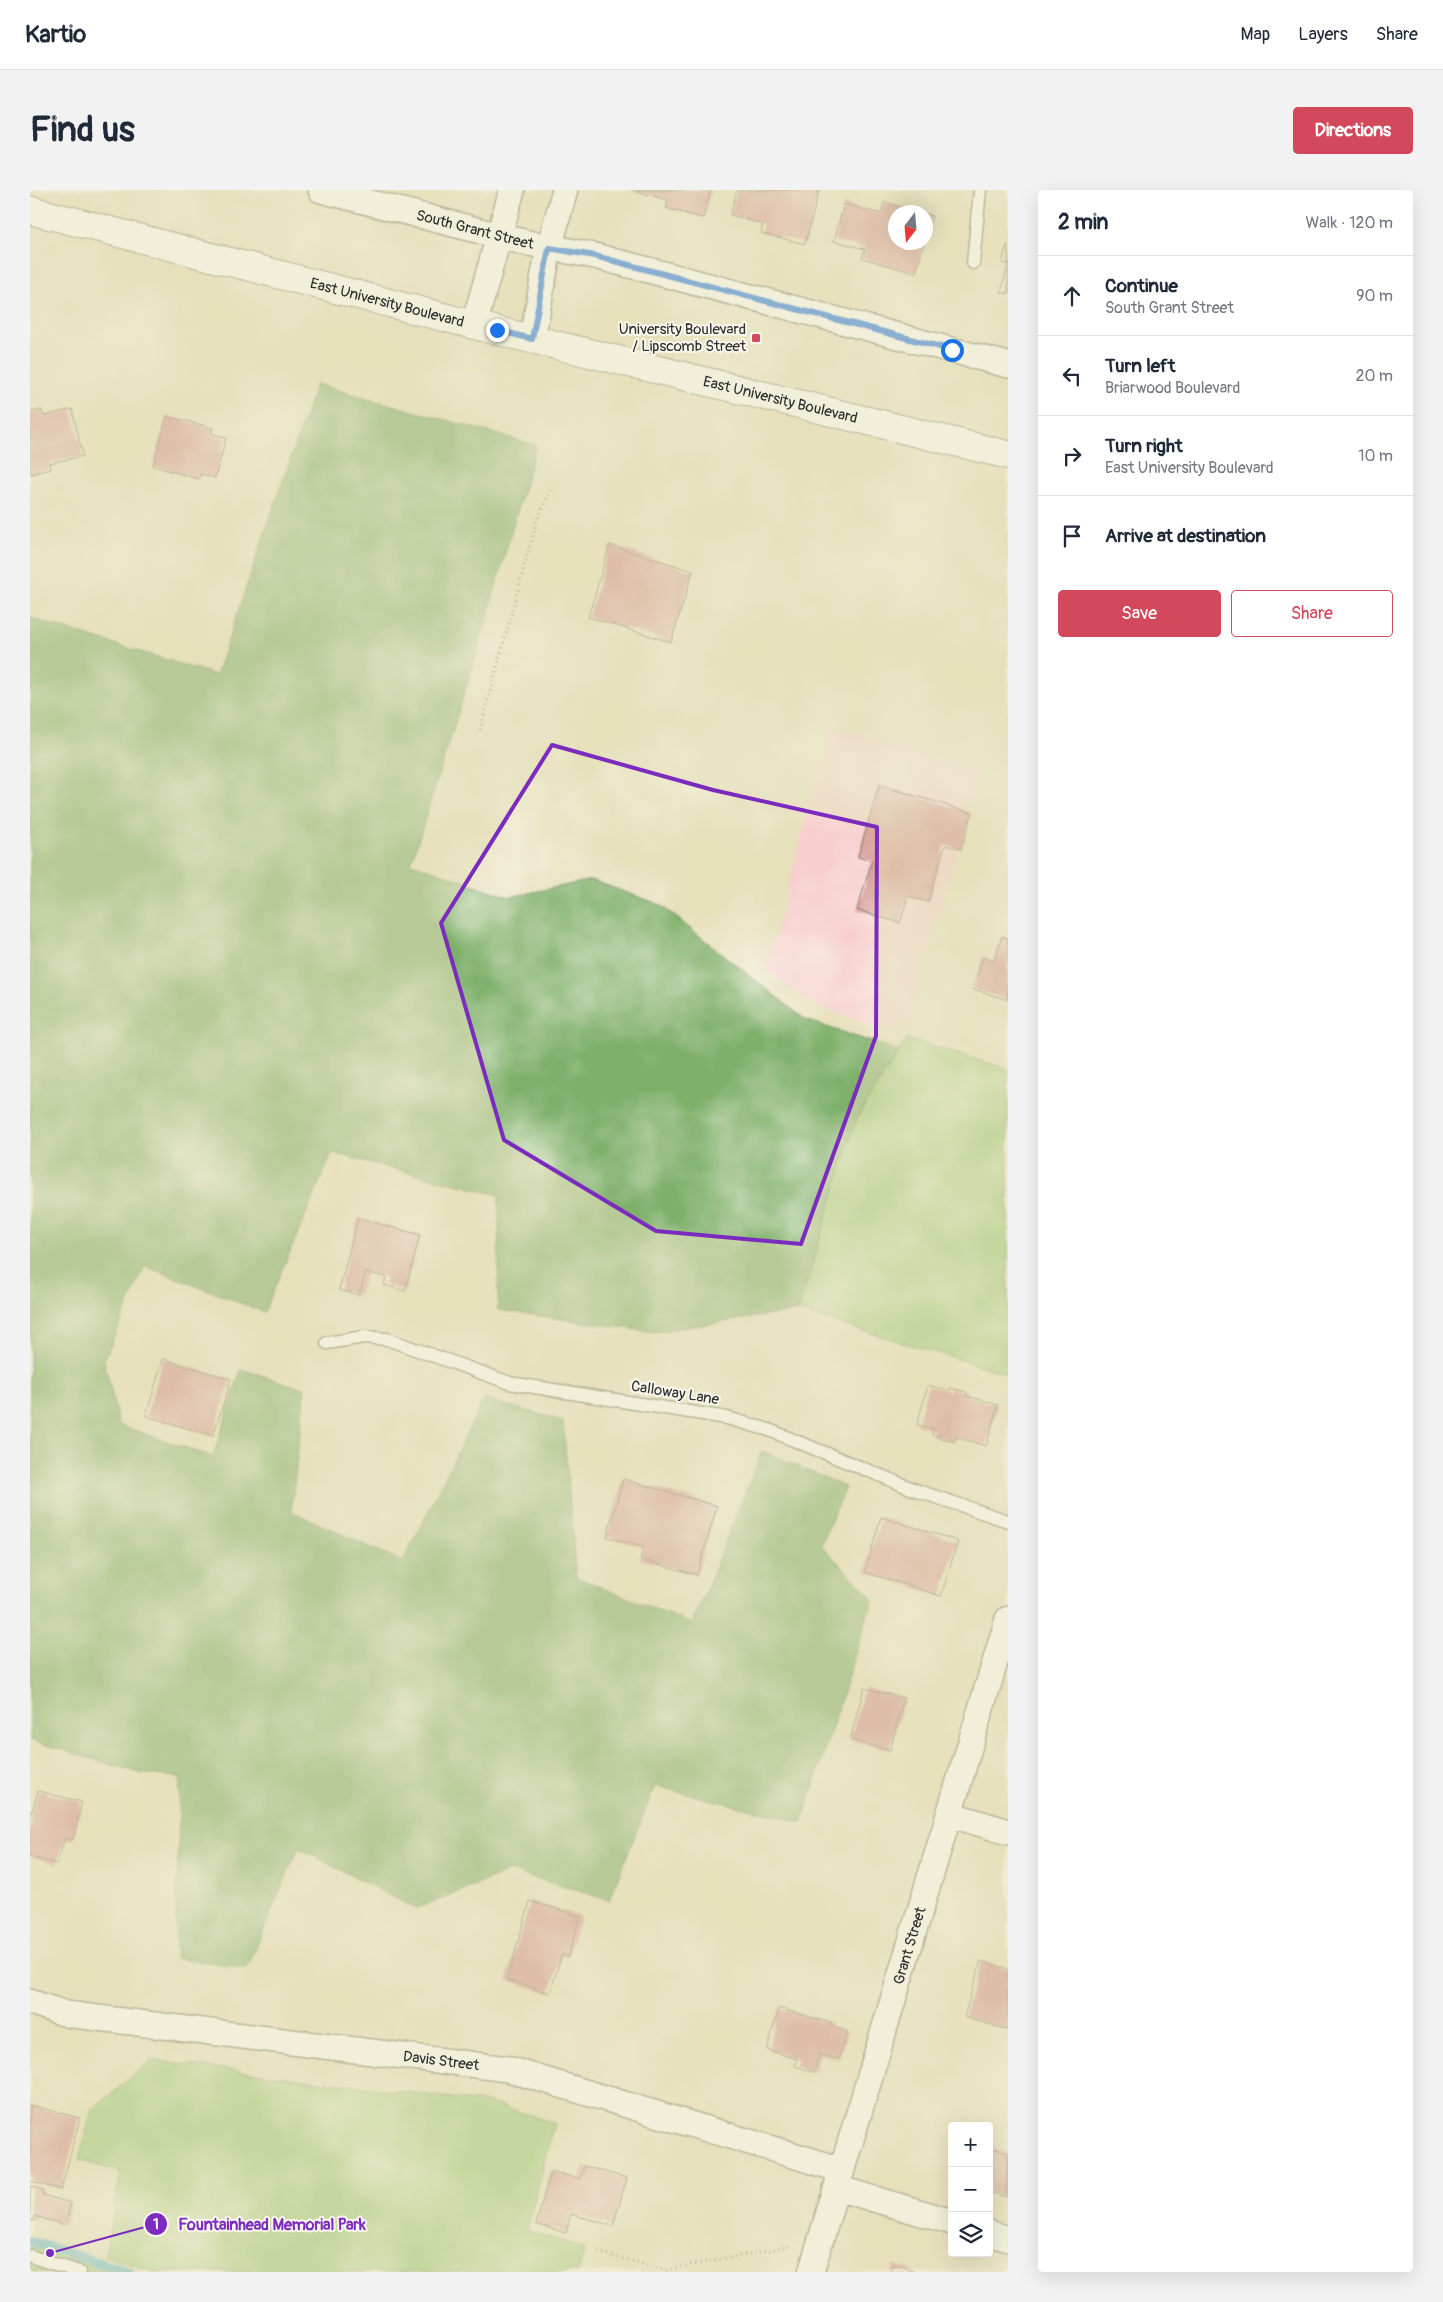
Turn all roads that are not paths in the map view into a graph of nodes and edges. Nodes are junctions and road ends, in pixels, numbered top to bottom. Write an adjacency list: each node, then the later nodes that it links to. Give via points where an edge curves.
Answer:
1 (321, 190): 6 (street, South Grant Street)
2 (512, 190): 6 (street)
3 (565, 190): 7 (street)
4 (980, 190): 8 (lane)
5 (30, 210): 9 (street, East University Boulevard)
6 (499, 236): 7 (street, South Grant Street); 9 (street)
7 (549, 248): 10 (street); 11 (street, South Grant Street, via 604,259)
8 (973, 263)
9 (474, 325): 10 (street, East University Boulevard)
10 (532, 339): 12 (street, East University Boulevard)
11 (1008, 365)
12 (1008, 455)
13 (327, 1343): 14 (lane, Calloway Lane, via 364,1337 387,1339 510,1383 726,1418 769,1430 918,1491)
14 (1008, 1522)
15 (1008, 1619): 16 (street, Grant Street)
16 (949, 1814): 17 (street); 19 (street, Grant Street)
17 (1008, 1832)
18 (30, 2002): 19 (street, Davis Street, via 66,2014 508,2069)
19 (840, 2179): 20 (street, Davis Street); 24 (street, Grant Street)
20 (948, 2220)
21 (993, 2234): 22 (street)
22 (1008, 2239)
23 (30, 2256): 25 (lane)
24 (815, 2261)
25 (80, 2272)

